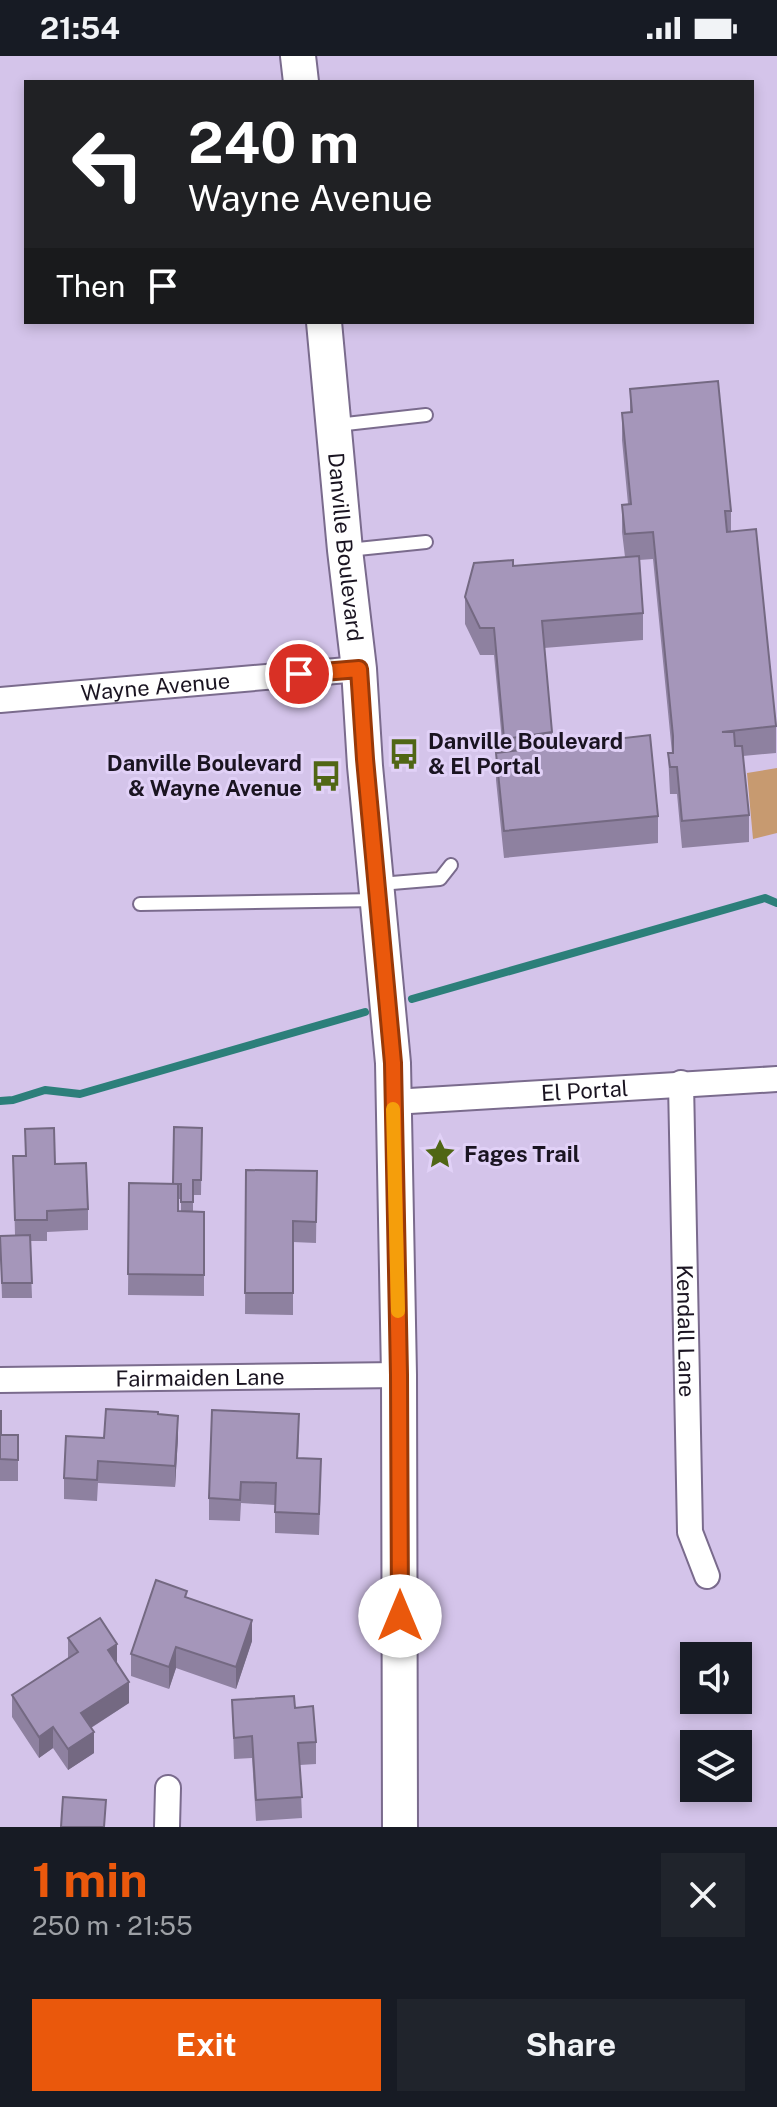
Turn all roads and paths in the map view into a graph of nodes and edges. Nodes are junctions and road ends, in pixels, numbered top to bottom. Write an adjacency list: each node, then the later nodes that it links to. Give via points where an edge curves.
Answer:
1 (298, 56): 2 (main road)
2 (301, 80)
3 (324, 324): 5 (main road, Danville Boulevard)
4 (426, 415): 5 (lane)
5 (334, 426): 7 (main road, Danville Boulevard)
6 (426, 542): 7 (lane)
7 (345, 550): 8 (main road, Danville Boulevard)
8 (359, 669): 9 (street, Wayne Avenue); 11 (main road, Danville Boulevard)
9 (0, 700)
10 (451, 865): 11 (lane, via 440,879)
11 (378, 892): 12 (lane); 15 (main road, Danville Boulevard)
12 (140, 904)
13 (777, 1079): 14 (street, El Portal)
14 (681, 1083): 15 (street, El Portal); 18 (street, Kendall Lane, via 690,1532)
15 (393, 1102): 16 (main road, Danville Boulevard)
16 (399, 1375): 17 (street, Fairmaiden Lane); 21 (main road, Danville Boulevard)
17 (0, 1380)
18 (707, 1576)
19 (168, 1788): 20 (street)
20 (167, 1827)
21 (400, 1827)

